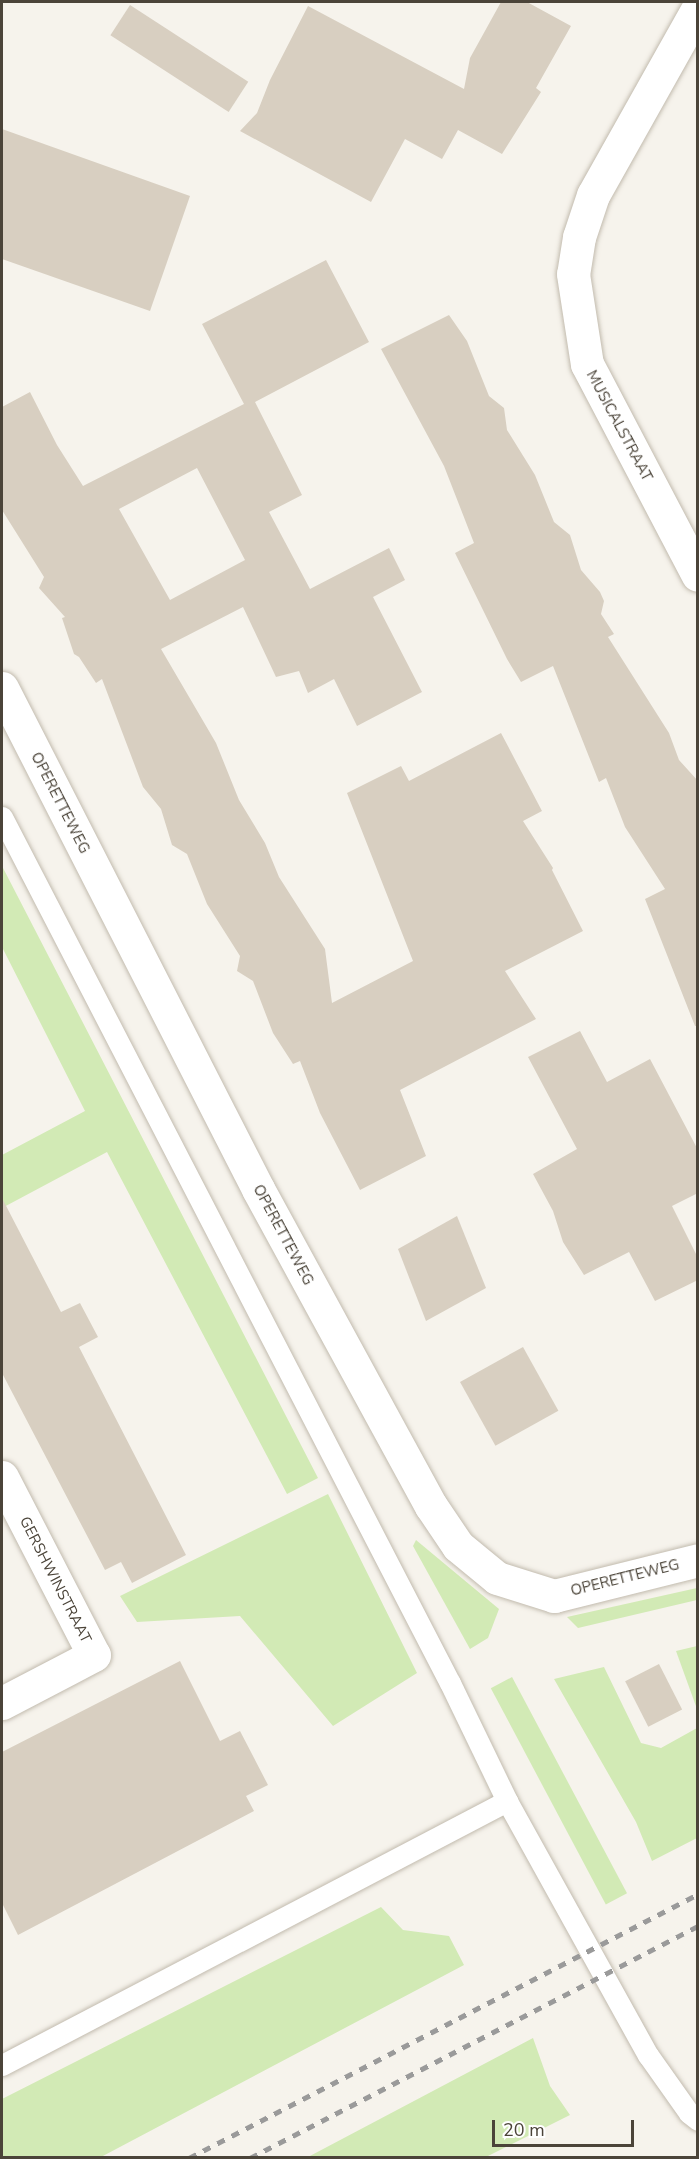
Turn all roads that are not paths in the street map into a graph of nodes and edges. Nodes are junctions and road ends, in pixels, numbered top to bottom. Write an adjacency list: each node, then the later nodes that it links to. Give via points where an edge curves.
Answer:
1 (698, 8): 2 (street, MUSICALSTRAAT, via 593,195 579,237 573,274 587,364)
2 (698, 575)
3 (2, 688): 6 (street, OPERETTEWEG, via 258,1189 431,1506 458,1546 497,1578 554,1596)
4 (2, 817): 8 (lane, via 450,1683)
5 (2, 1477): 7 (street, GERSHWINSTRAAT, via 94,1655)
6 (698, 1560)
7 (2, 1702)
8 (507, 1801): 9 (lane); 10 (lane, via 648,2055 688,2113)
9 (2, 2065)
10 (698, 2120)

